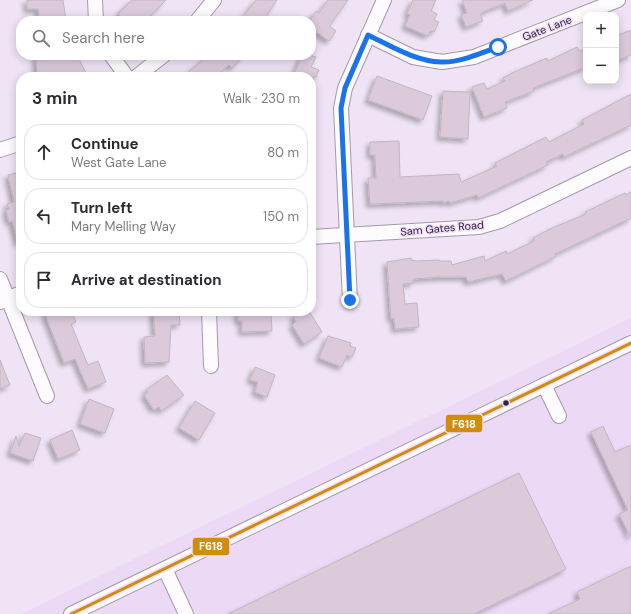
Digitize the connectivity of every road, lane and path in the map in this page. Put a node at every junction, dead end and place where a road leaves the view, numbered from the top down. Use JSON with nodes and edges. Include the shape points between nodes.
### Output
{"nodes":[{"id":1,"x":95,"y":0,"type":"edge"},
{"id":2,"x":214,"y":0,"type":"edge"},
{"id":3,"x":384,"y":0,"type":"edge"},
{"id":4,"x":617,"y":0,"type":"edge"},
{"id":5,"x":96,"y":16,"type":"edge"},
{"id":6,"x":201,"y":16,"type":"edge"},
{"id":7,"x":368,"y":35,"type":"junction"},
{"id":8,"x":115,"y":60,"type":"edge"},
{"id":9,"x":158,"y":60,"type":"edge"},
{"id":10,"x":123,"y":72,"type":"edge"},
{"id":11,"x":142,"y":72,"type":"edge"},
{"id":12,"x":16,"y":145,"type":"edge"},
{"id":13,"x":0,"y":150,"type":"edge"},
{"id":14,"x":631,"y":158,"type":"edge"},
{"id":15,"x":346,"y":235,"type":"junction"},
{"id":16,"x":316,"y":237,"type":"edge"},
{"id":17,"x":0,"y":279,"type":"edge"},
{"id":18,"x":16,"y":295,"type":"edge"},
{"id":19,"x":4,"y":300,"type":"edge"},
{"id":20,"x":350,"y":300,"type":"dead end"},
{"id":21,"x":209,"y":316,"type":"edge"},
{"id":22,"x":631,"y":343,"type":"edge"},
{"id":23,"x":211,"y":366,"type":"dead end"},
{"id":24,"x":544,"y":385,"type":"junction"},
{"id":25,"x":47,"y":396,"type":"dead end"},
{"id":26,"x":559,"y":416,"type":"dead end"},
{"id":27,"x":165,"y":569,"type":"junction"},
{"id":28,"x":72,"y":614,"type":"edge"},
{"id":29,"x":186,"y":614,"type":"edge"}],
"edges":[{"from":1,"to":5,"type":"street"},
{"from":2,"to":6,"type":"street"},
{"from":3,"to":7,"type":"street"},
{"from":4,"to":7,"type":"street","name":"Gate Lane","via":[[474,56],[442,62],[414,56]]},
{"from":7,"to":15,"type":"street","via":[[345,88],[341,108]]},
{"from":8,"to":10,"type":"street"},
{"from":9,"to":11,"type":"street"},
{"from":12,"to":13,"type":"street"},
{"from":14,"to":15,"type":"street","name":"Sam Gates Road","via":[[500,221],[479,227]]},
{"from":15,"to":16,"type":"street","name":"Sam Gates Road"},
{"from":15,"to":20,"type":"street"},
{"from":17,"to":19,"type":"street"},
{"from":18,"to":19,"type":"street"},
{"from":19,"to":25,"type":"street"},
{"from":21,"to":23,"type":"street"},
{"from":22,"to":24,"type":"street"},
{"from":24,"to":26,"type":"street"},
{"from":24,"to":27,"type":"street"},
{"from":27,"to":28,"type":"street"},
{"from":27,"to":29,"type":"street"}]}
